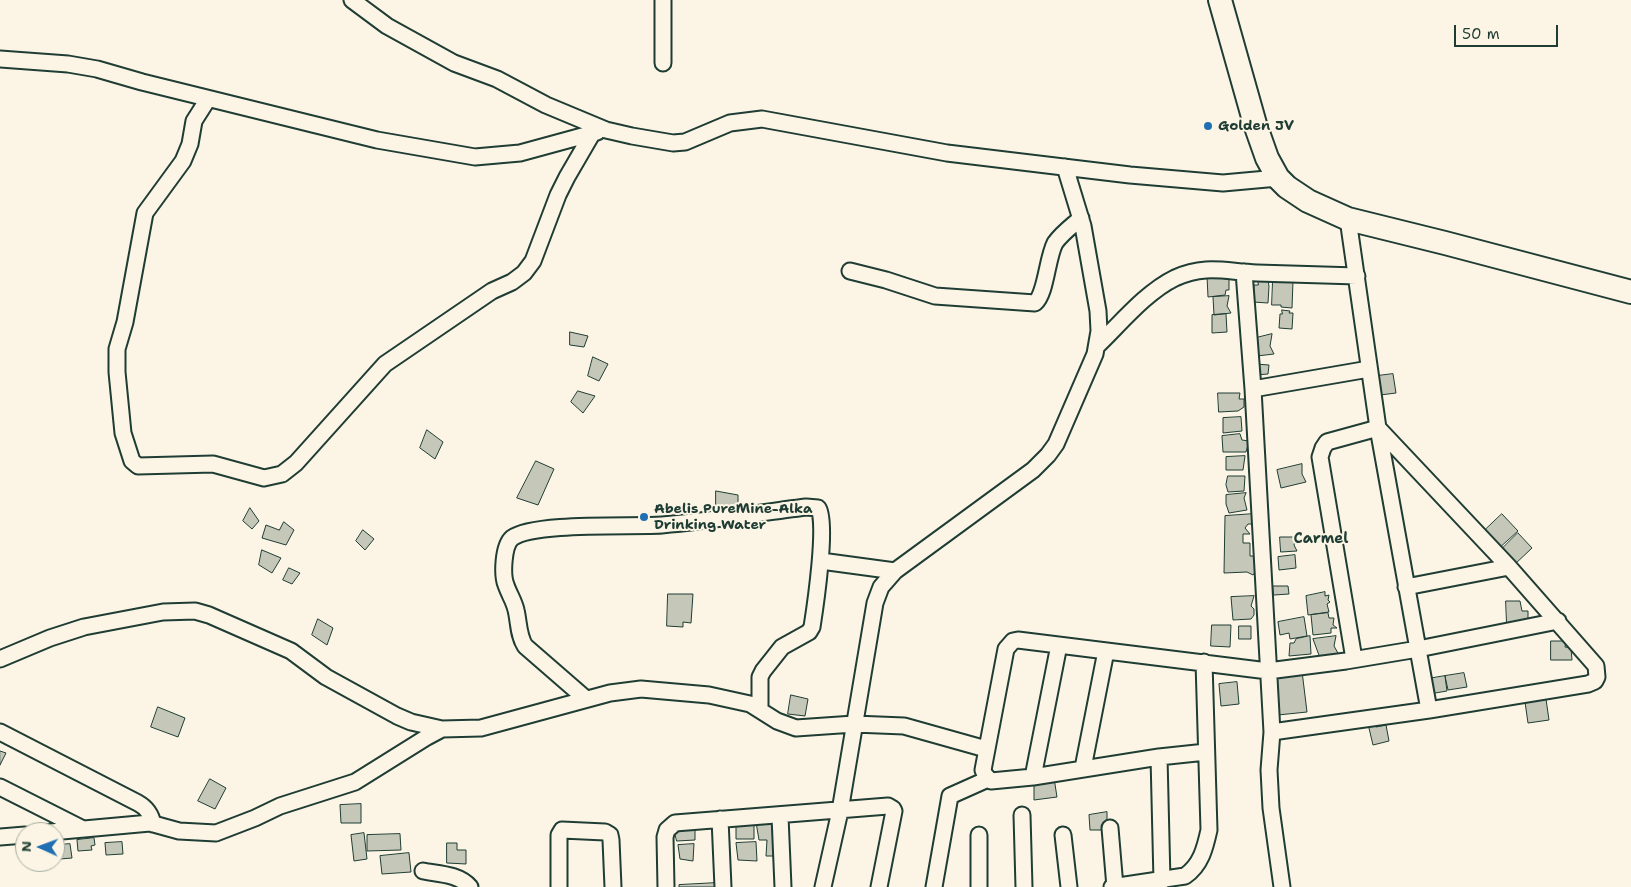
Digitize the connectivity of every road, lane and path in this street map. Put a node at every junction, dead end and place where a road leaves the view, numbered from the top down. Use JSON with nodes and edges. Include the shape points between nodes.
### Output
{"nodes":[{"id":1,"x":352,"y":0,"type":"edge"},
{"id":2,"x":663,"y":0,"type":"edge"},
{"id":3,"x":1220,"y":0,"type":"edge"},
{"id":4,"x":0,"y":59,"type":"edge"},
{"id":5,"x":663,"y":63,"type":"dead end"},
{"id":6,"x":208,"y":99,"type":"junction"},
{"id":7,"x":599,"y":132,"type":"junction"},
{"id":8,"x":1065,"y":167,"type":"junction"},
{"id":9,"x":1278,"y":178,"type":"junction"},
{"id":10,"x":1081,"y":218,"type":"junction"},
{"id":11,"x":1348,"y":219,"type":"junction"},
{"id":12,"x":850,"y":271,"type":"dead end"},
{"id":13,"x":1244,"y":272,"type":"junction"},
{"id":14,"x":1357,"y":276,"type":"junction"},
{"id":15,"x":1631,"y":292,"type":"edge"},
{"id":16,"x":1097,"y":346,"type":"junction"},
{"id":17,"x":1370,"y":369,"type":"junction"},
{"id":18,"x":1252,"y":389,"type":"junction"},
{"id":19,"x":1378,"y":428,"type":"junction"},
{"id":20,"x":821,"y":561,"type":"junction"},
{"id":21,"x":1509,"y":567,"type":"junction"},
{"id":22,"x":895,"y":571,"type":"junction"},
{"id":23,"x":1406,"y":587,"type":"junction"},
{"id":24,"x":1558,"y":621,"type":"junction"},
{"id":25,"x":1059,"y":646,"type":"junction"},
{"id":26,"x":1418,"y":649,"type":"junction"},
{"id":27,"x":1106,"y":651,"type":"junction"},
{"id":28,"x":0,"y":659,"type":"edge"},
{"id":29,"x":1354,"y":659,"type":"junction"},
{"id":30,"x":1204,"y":662,"type":"junction"},
{"id":31,"x":1268,"y":671,"type":"junction"},
{"id":32,"x":586,"y":699,"type":"junction"},
{"id":33,"x":760,"y":710,"type":"junction"},
{"id":34,"x":1429,"y":710,"type":"junction"},
{"id":35,"x":854,"y":724,"type":"junction"},
{"id":36,"x":442,"y":730,"type":"junction"},
{"id":37,"x":0,"y":732,"type":"edge"},
{"id":38,"x":1272,"y":732,"type":"junction"},
{"id":39,"x":986,"y":749,"type":"junction"},
{"id":40,"x":1206,"y":752,"type":"junction"},
{"id":41,"x":1159,"y":757,"type":"junction"},
{"id":42,"x":1083,"y":768,"type":"junction"},
{"id":43,"x":1033,"y":777,"type":"junction"},
{"id":44,"x":988,"y":779,"type":"junction"},
{"id":45,"x":0,"y":787,"type":"edge"},
{"id":46,"x":840,"y":810,"type":"junction"},
{"id":47,"x":1022,"y":815,"type":"dead end"},
{"id":48,"x":780,"y":816,"type":"junction"},
{"id":49,"x":720,"y":819,"type":"junction"},
{"id":50,"x":153,"y":824,"type":"junction"},
{"id":51,"x":1110,"y":828,"type":"dead end"},
{"id":52,"x":83,"y":829,"type":"junction"},
{"id":53,"x":65,"y":831,"type":"edge"},
{"id":54,"x":15,"y":835,"type":"edge"},
{"id":55,"x":979,"y":835,"type":"dead end"},
{"id":56,"x":1063,"y":835,"type":"dead end"},
{"id":57,"x":0,"y":837,"type":"edge"},
{"id":58,"x":423,"y":871,"type":"dead end"},
{"id":59,"x":1162,"y":880,"type":"junction"},
{"id":60,"x":1185,"y":882,"type":"edge"},
{"id":61,"x":470,"y":887,"type":"edge"},
{"id":62,"x":559,"y":887,"type":"edge"},
{"id":63,"x":613,"y":887,"type":"edge"},
{"id":64,"x":666,"y":887,"type":"edge"},
{"id":65,"x":723,"y":887,"type":"edge"},
{"id":66,"x":783,"y":887,"type":"edge"},
{"id":67,"x":823,"y":887,"type":"edge"},
{"id":68,"x":879,"y":887,"type":"edge"},
{"id":69,"x":934,"y":887,"type":"edge"},
{"id":70,"x":979,"y":887,"type":"edge"},
{"id":71,"x":1024,"y":887,"type":"edge"},
{"id":72,"x":1069,"y":887,"type":"edge"},
{"id":73,"x":1114,"y":887,"type":"edge"},
{"id":74,"x":1282,"y":887,"type":"edge"}],
"edges":[{"from":1,"to":7,"type":"street","via":[[387,26],[454,63],[497,79]]},
{"from":2,"to":5,"type":"street"},
{"from":3,"to":9,"type":"street","via":[[1254,124]]},
{"from":4,"to":6,"type":"street","via":[[97,69]]},
{"from":6,"to":7,"type":"street","via":[[377,140],[475,157],[520,153]]},
{"from":6,"to":7,"type":"street","via":[[194,121],[183,161],[145,213],[117,349],[123,433],[132,461],[138,466],[213,464],[264,478],[289,469],[385,364],[524,273],[533,261],[566,177]]},
{"from":7,"to":8,"type":"street","via":[[673,143],[685,142],[730,123],[762,119],[947,153]]},
{"from":8,"to":9,"type":"street","via":[[1223,183]]},
{"from":8,"to":10,"type":"street"},
{"from":9,"to":11,"type":"street","via":[[1308,201]]},
{"from":10,"to":12,"type":"street","via":[[1055,244],[1035,303],[935,296]]},
{"from":10,"to":16,"type":"street","via":[[1098,311]]},
{"from":11,"to":14,"type":"street"},
{"from":11,"to":15,"type":"street"},
{"from":13,"to":14,"type":"street"},
{"from":13,"to":16,"type":"street","via":[[1220,268],[1175,278],[1153,292]]},
{"from":13,"to":18,"type":"street"},
{"from":14,"to":17,"type":"street"},
{"from":16,"to":22,"type":"street","via":[[1048,455],[1033,470]]},
{"from":17,"to":18,"type":"street"},
{"from":17,"to":19,"type":"street"},
{"from":18,"to":31,"type":"street"},
{"from":19,"to":21,"type":"street"},
{"from":19,"to":23,"type":"street"},
{"from":19,"to":29,"type":"street","via":[[1327,442],[1320,457]]},
{"from":20,"to":22,"type":"street"},
{"from":20,"to":32,"type":"street","via":[[821,516],[818,508],[811,507],[663,524],[535,529],[511,539],[507,544],[504,576],[515,604],[522,641]]},
{"from":20,"to":33,"type":"street","via":[[812,627],[782,647],[762,671]]},
{"from":21,"to":23,"type":"street"},
{"from":21,"to":24,"type":"street"},
{"from":22,"to":35,"type":"street","via":[[881,587],[875,603]]},
{"from":23,"to":26,"type":"street"},
{"from":24,"to":26,"type":"street"},
{"from":24,"to":34,"type":"street","via":[[1596,666],[1595,681]]},
{"from":25,"to":27,"type":"street"},
{"from":25,"to":39,"type":"street","via":[[1018,640],[1006,649]]},
{"from":25,"to":43,"type":"street"},
{"from":26,"to":29,"type":"street"},
{"from":26,"to":34,"type":"street"},
{"from":27,"to":30,"type":"street"},
{"from":27,"to":42,"type":"street"},
{"from":28,"to":36,"type":"street","via":[[84,627],[163,612],[195,611],[291,651],[326,676],[397,716]]},
{"from":29,"to":31,"type":"street"},
{"from":30,"to":31,"type":"street"},
{"from":30,"to":40,"type":"street"},
{"from":31,"to":38,"type":"street"},
{"from":32,"to":33,"type":"street","via":[[641,689],[739,700]]},
{"from":32,"to":36,"type":"street","via":[[481,728]]},
{"from":33,"to":35,"type":"street","via":[[796,728]]},
{"from":34,"to":38,"type":"street"},
{"from":35,"to":39,"type":"street","via":[[904,726]]},
{"from":35,"to":46,"type":"street"},
{"from":36,"to":50,"type":"street","via":[[355,782],[280,806],[216,833],[179,831]]},
{"from":37,"to":50,"type":"street","via":[[142,805],[150,813]]},
{"from":38,"to":74,"type":"street","via":[[1271,808]]},
{"from":39,"to":44,"type":"street","via":[[984,770]]},
{"from":40,"to":41,"type":"street"},
{"from":40,"to":60,"type":"street","via":[[1209,830],[1203,854]]},
{"from":41,"to":42,"type":"street"},
{"from":41,"to":59,"type":"street"},
{"from":42,"to":43,"type":"street"},
{"from":43,"to":44,"type":"street"},
{"from":44,"to":69,"type":"street","via":[[950,796]]},
{"from":45,"to":52,"type":"street"},
{"from":46,"to":48,"type":"street"},
{"from":46,"to":67,"type":"street"},
{"from":46,"to":68,"type":"street","via":[[888,806],[893,809]]},
{"from":47,"to":71,"type":"street"},
{"from":48,"to":49,"type":"street"},
{"from":48,"to":66,"type":"street"},
{"from":49,"to":64,"type":"street","via":[[675,823],[669,827],[665,837]]},
{"from":49,"to":65,"type":"street"},
{"from":50,"to":52,"type":"street"},
{"from":51,"to":73,"type":"street"},
{"from":52,"to":53,"type":"street"},
{"from":54,"to":57,"type":"street"},
{"from":55,"to":70,"type":"street"},
{"from":56,"to":72,"type":"street"},
{"from":58,"to":61,"type":"street","via":[[458,878]]},
{"from":59,"to":60,"type":"street"},
{"from":59,"to":73,"type":"street"},
{"from":62,"to":63,"type":"street","via":[[559,835],[562,830],[610,834]]}]}
